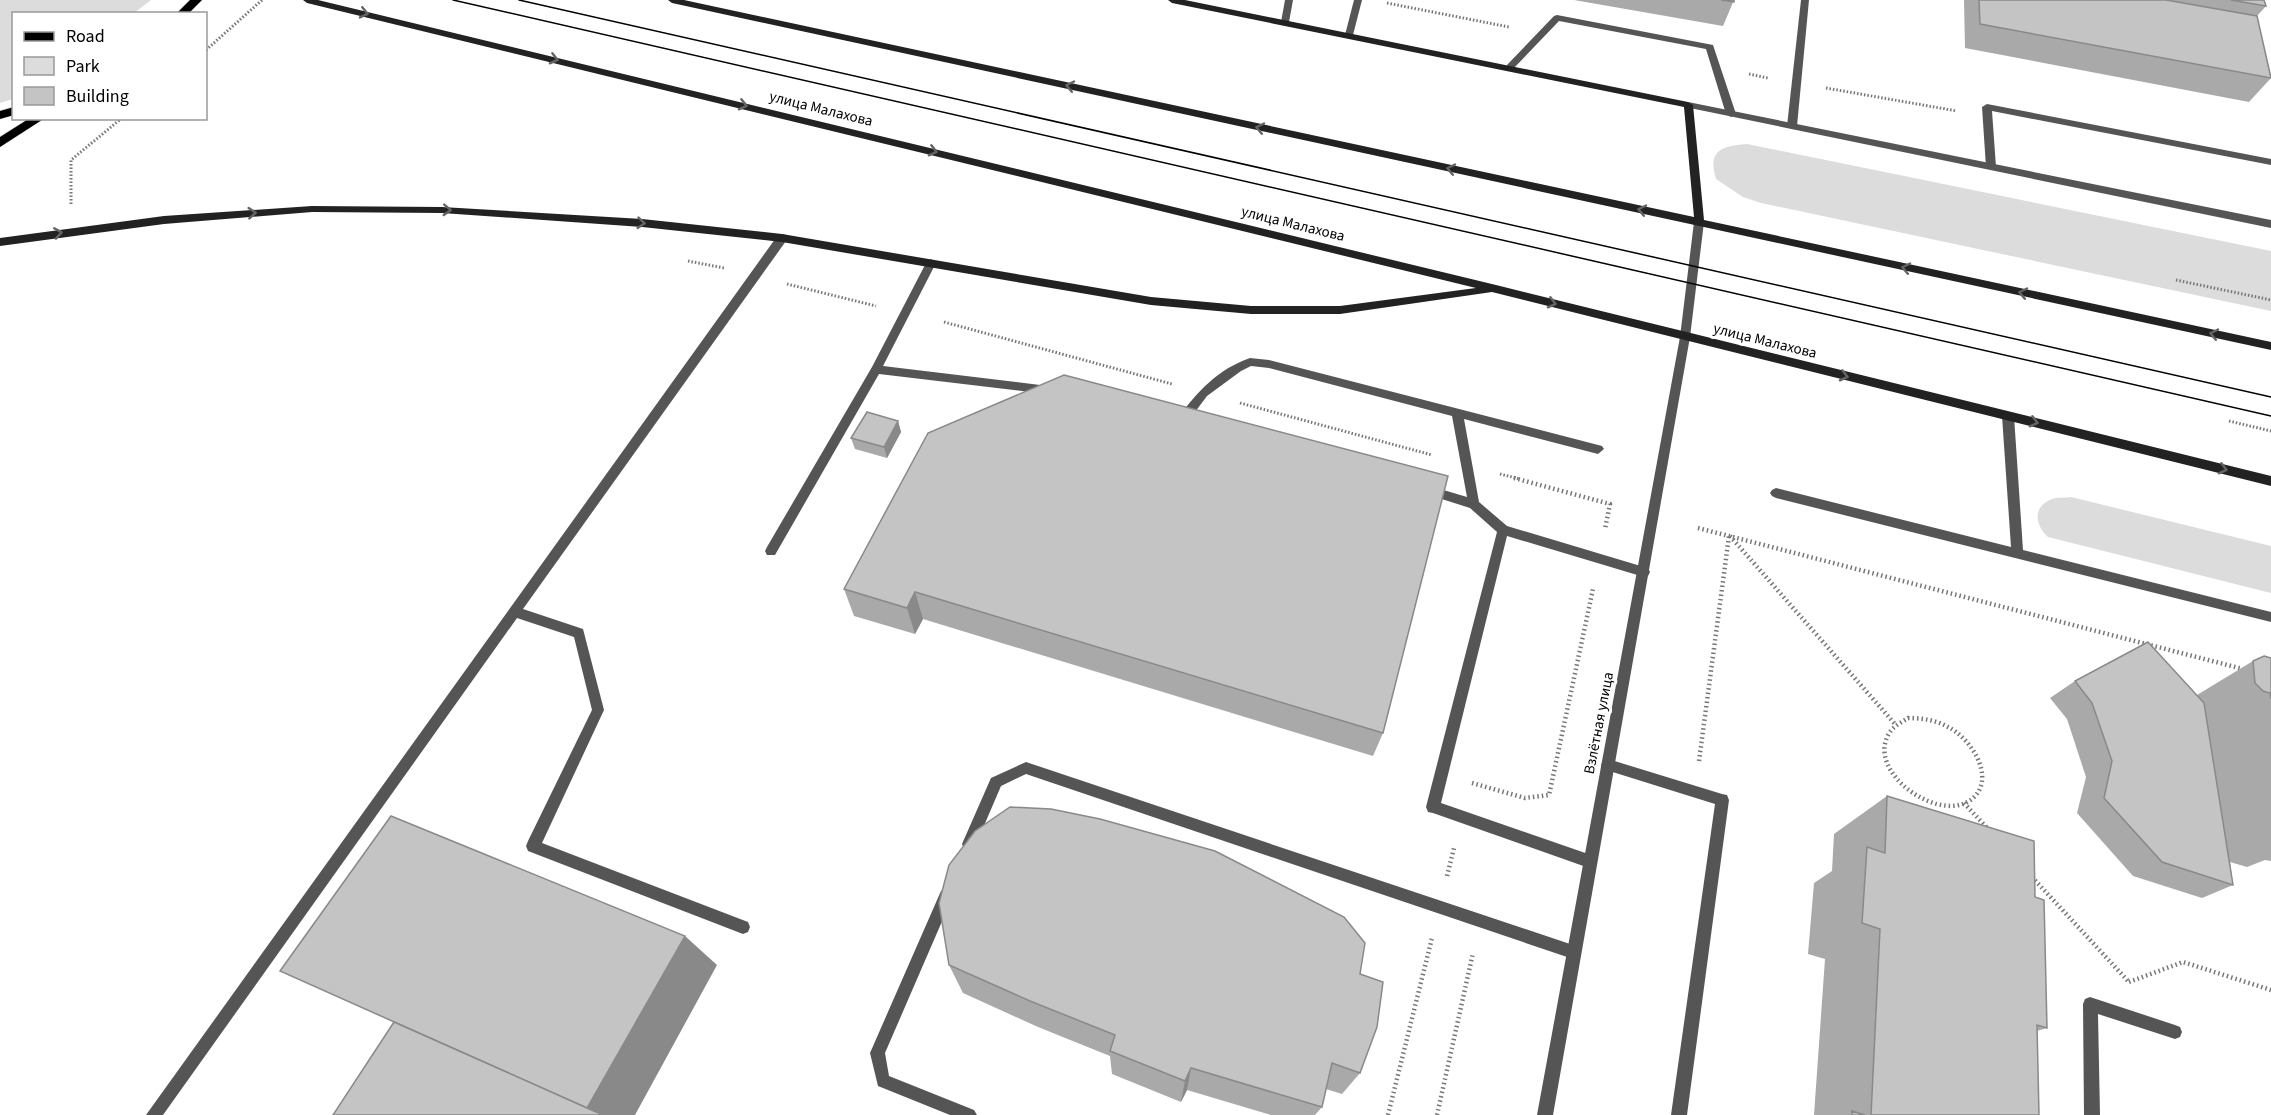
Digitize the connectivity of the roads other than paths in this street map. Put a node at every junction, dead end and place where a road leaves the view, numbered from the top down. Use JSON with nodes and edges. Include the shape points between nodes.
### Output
{"nodes":[{"id":1,"x":197,"y":0,"type":"edge"},
{"id":2,"x":307,"y":0,"type":"edge"},
{"id":3,"x":672,"y":0,"type":"edge"},
{"id":4,"x":1172,"y":0,"type":"edge"},
{"id":5,"x":1289,"y":0,"type":"edge"},
{"id":6,"x":1358,"y":0,"type":"edge"},
{"id":7,"x":1805,"y":0,"type":"edge"},
{"id":8,"x":184,"y":12,"type":"edge"},
{"id":9,"x":1285,"y":22,"type":"junction"},
{"id":10,"x":1349,"y":35,"type":"junction"},
{"id":11,"x":1510,"y":68,"type":"junction"},
{"id":12,"x":1688,"y":105,"type":"junction"},
{"id":13,"x":1731,"y":114,"type":"junction"},
{"id":14,"x":36,"y":120,"type":"edge"},
{"id":15,"x":1792,"y":126,"type":"junction"},
{"id":16,"x":0,"y":143,"type":"edge"},
{"id":17,"x":2271,"y":162,"type":"edge"},
{"id":18,"x":1990,"y":167,"type":"junction"},
{"id":19,"x":1699,"y":222,"type":"junction"},
{"id":20,"x":2271,"y":224,"type":"edge"},
{"id":21,"x":782,"y":238,"type":"junction"},
{"id":22,"x":0,"y":242,"type":"edge"},
{"id":23,"x":932,"y":262,"type":"junction"},
{"id":24,"x":1496,"y":289,"type":"junction"},
{"id":25,"x":1685,"y":337,"type":"junction"},
{"id":26,"x":2271,"y":346,"type":"edge"},
{"id":27,"x":876,"y":369,"type":"junction"},
{"id":28,"x":1062,"y":392,"type":"edge"},
{"id":29,"x":1457,"y":413,"type":"junction"},
{"id":30,"x":2008,"y":416,"type":"junction"},
{"id":31,"x":1181,"y":422,"type":"edge"},
{"id":32,"x":1598,"y":449,"type":"dead end"},
{"id":33,"x":2271,"y":481,"type":"edge"},
{"id":34,"x":1418,"y":488,"type":"edge"},
{"id":35,"x":1776,"y":493,"type":"dead end"},
{"id":36,"x":1474,"y":504,"type":"junction"},
{"id":37,"x":1503,"y":530,"type":"junction"},
{"id":38,"x":771,"y":551,"type":"dead end"},
{"id":39,"x":2017,"y":554,"type":"junction"},
{"id":40,"x":1644,"y":572,"type":"junction"},
{"id":41,"x":516,"y":612,"type":"junction"},
{"id":42,"x":2271,"y":617,"type":"edge"},
{"id":43,"x":1608,"y":765,"type":"junction"},
{"id":44,"x":963,"y":858,"type":"edge"},
{"id":45,"x":1589,"y":861,"type":"junction"},
{"id":46,"x":953,"y":879,"type":"edge"},
{"id":47,"x":743,"y":927,"type":"dead end"},
{"id":48,"x":1573,"y":952,"type":"junction"},
{"id":49,"x":2175,"y":1032,"type":"dead end"},
{"id":50,"x":154,"y":1115,"type":"edge"},
{"id":51,"x":969,"y":1115,"type":"edge"},
{"id":52,"x":1545,"y":1115,"type":"edge"},
{"id":53,"x":1679,"y":1115,"type":"edge"},
{"id":54,"x":2092,"y":1115,"type":"edge"}],
"edges":[{"from":1,"to":8,"type":"main road"},
{"from":2,"to":24,"type":"main road","name":"улица Малахова","one_way":true},
{"from":19,"to":3,"type":"main road","one_way":true},
{"from":4,"to":9,"type":"main road"},
{"from":5,"to":9,"type":"street"},
{"from":6,"to":10,"type":"street"},
{"from":7,"to":15,"type":"street"},
{"from":9,"to":10,"type":"main road"},
{"from":10,"to":11,"type":"main road"},
{"from":11,"to":12,"type":"main road"},
{"from":11,"to":13,"type":"street","via":[[1557,18],[1710,47]]},
{"from":12,"to":13,"type":"street"},
{"from":12,"to":19,"type":"main road"},
{"from":13,"to":15,"type":"street"},
{"from":14,"to":16,"type":"main road"},
{"from":15,"to":18,"type":"street"},
{"from":17,"to":18,"type":"street","via":[[1987,107]]},
{"from":18,"to":20,"type":"street"},
{"from":19,"to":25,"type":"street","name":"Взлётная улица"},
{"from":26,"to":19,"type":"main road","one_way":true},
{"from":22,"to":21,"type":"main road","one_way":true,"via":[[164,220],[312,209],[442,210],[642,223]]},
{"from":21,"to":23,"type":"main road"},
{"from":21,"to":41,"type":"street"},
{"from":23,"to":24,"type":"main road","via":[[1151,301],[1251,310],[1340,310]]},
{"from":23,"to":27,"type":"street"},
{"from":24,"to":25,"type":"main road","name":"улица Малахова","one_way":true},
{"from":25,"to":30,"type":"main road","name":"улица Малахова","one_way":true},
{"from":25,"to":40,"type":"street","name":"Взлётная улица"},
{"from":27,"to":28,"type":"street"},
{"from":27,"to":38,"type":"street"},
{"from":29,"to":31,"type":"street","via":[[1250,362],[1203,393]]},
{"from":29,"to":32,"type":"street"},
{"from":29,"to":36,"type":"street"},
{"from":30,"to":33,"type":"main road","name":"улица Малахова","one_way":true},
{"from":30,"to":39,"type":"street"},
{"from":34,"to":36,"type":"street"},
{"from":35,"to":39,"type":"street"},
{"from":36,"to":37,"type":"street"},
{"from":37,"to":40,"type":"street"},
{"from":37,"to":45,"type":"street","via":[[1433,807]]},
{"from":39,"to":42,"type":"street"},
{"from":40,"to":43,"type":"street","name":"Взлётная улица"},
{"from":41,"to":47,"type":"street","via":[[579,633],[598,710],[533,846]]},
{"from":41,"to":50,"type":"street"},
{"from":43,"to":45,"type":"street","name":"Взлётная улица"},
{"from":43,"to":53,"type":"street","via":[[1722,800]]},
{"from":44,"to":48,"type":"street","via":[[996,782],[1026,768]]},
{"from":45,"to":48,"type":"street","name":"Взлётная улица"},
{"from":46,"to":51,"type":"street","via":[[878,1053],[883,1081]]},
{"from":48,"to":52,"type":"street","name":"Взлётная улица"},
{"from":49,"to":54,"type":"street","via":[[2090,1004]]}]}
